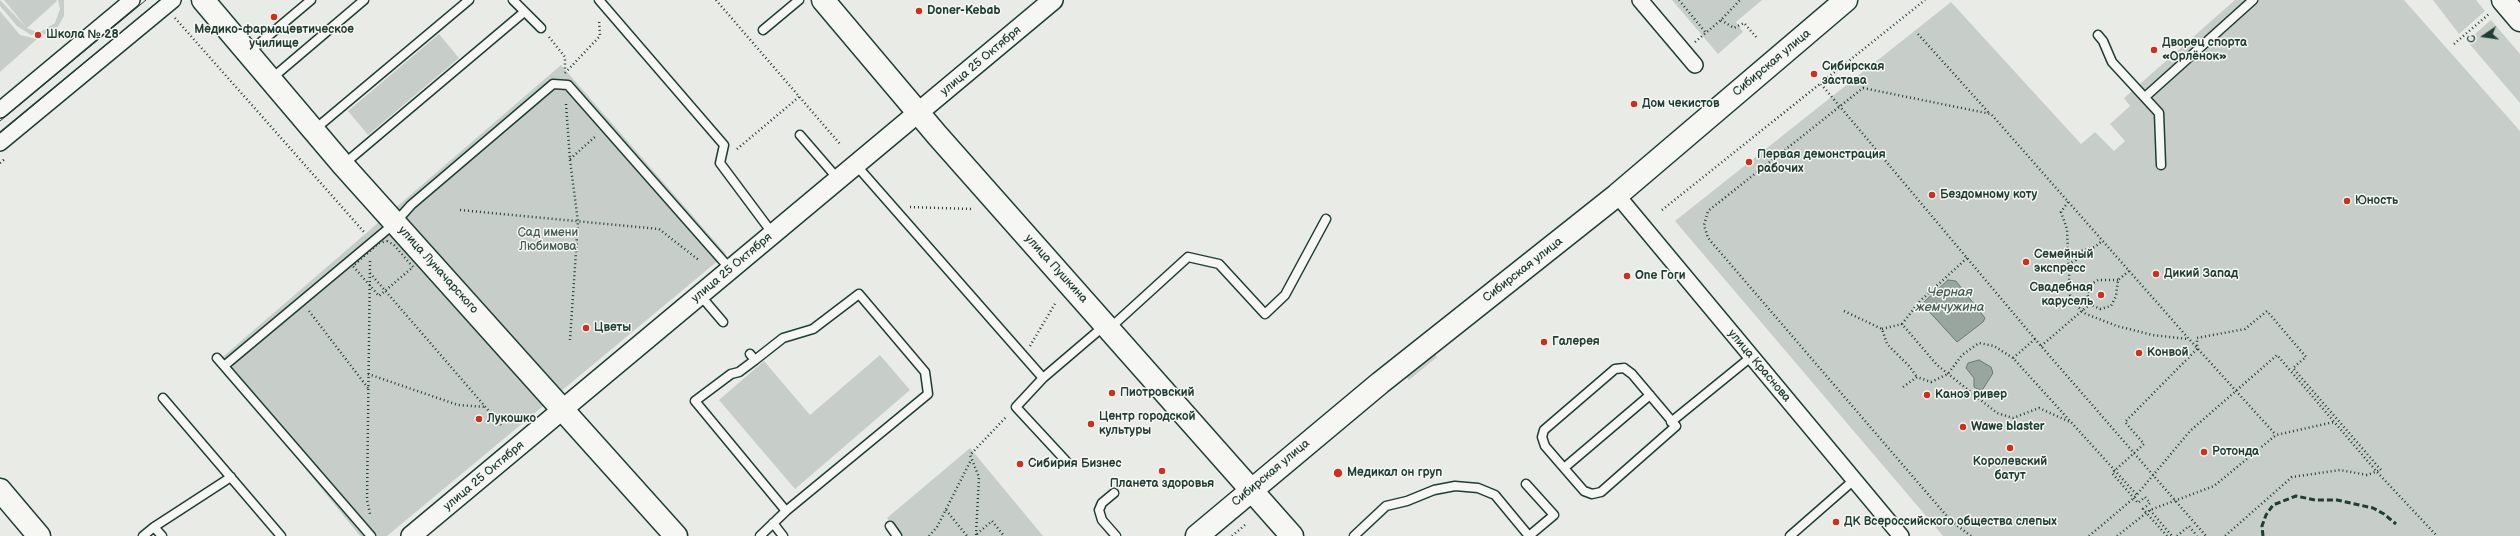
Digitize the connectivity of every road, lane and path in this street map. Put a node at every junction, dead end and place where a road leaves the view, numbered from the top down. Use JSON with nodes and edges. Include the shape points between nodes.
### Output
{"nodes":[{"id":1,"x":132,"y":0,"type":"edge"},
{"id":2,"x":172,"y":0,"type":"edge"},
{"id":3,"x":203,"y":0,"type":"edge"},
{"id":4,"x":311,"y":0,"type":"edge"},
{"id":5,"x":364,"y":0,"type":"edge"},
{"id":6,"x":469,"y":0,"type":"edge"},
{"id":7,"x":513,"y":0,"type":"edge"},
{"id":8,"x":599,"y":0,"type":"edge"},
{"id":9,"x":716,"y":0,"type":"edge"},
{"id":10,"x":799,"y":0,"type":"edge"},
{"id":11,"x":823,"y":0,"type":"edge"},
{"id":12,"x":1053,"y":0,"type":"edge"},
{"id":13,"x":1640,"y":0,"type":"edge"},
{"id":14,"x":1679,"y":0,"type":"edge"},
{"id":15,"x":1740,"y":0,"type":"edge"},
{"id":16,"x":1846,"y":0,"type":"edge"},
{"id":17,"x":1925,"y":0,"type":"edge"},
{"id":18,"x":2253,"y":0,"type":"edge"},
{"id":19,"x":2497,"y":6,"type":"edge"},
{"id":20,"x":523,"y":13,"type":"junction"},
{"id":21,"x":1721,"y":20,"type":"junction"},
{"id":22,"x":2520,"y":20,"type":"edge"},
{"id":23,"x":168,"y":22,"type":"dead end"},
{"id":24,"x":541,"y":28,"type":"joint"},
{"id":25,"x":763,"y":30,"type":"dead end"},
{"id":26,"x":1706,"y":33,"type":"junction"},
{"id":27,"x":1918,"y":34,"type":"dead end"},
{"id":28,"x":2098,"y":35,"type":"dead end"},
{"id":29,"x":1757,"y":38,"type":"dead end"},
{"id":30,"x":2454,"y":44,"type":"dead end"},
{"id":31,"x":1683,"y":51,"type":"junction"},
{"id":32,"x":248,"y":53,"type":"junction"},
{"id":33,"x":1695,"y":65,"type":"dead end"},
{"id":34,"x":565,"y":70,"type":"junction"},
{"id":35,"x":270,"y":79,"type":"junction"},
{"id":36,"x":565,"y":84,"type":"junction"},
{"id":37,"x":1821,"y":84,"type":"junction"},
{"id":38,"x":799,"y":97,"type":"junction"},
{"id":39,"x":2145,"y":97,"type":"junction"},
{"id":40,"x":1841,"y":108,"type":"junction"},
{"id":41,"x":0,"y":110,"type":"edge"},
{"id":42,"x":918,"y":113,"type":"junction"},
{"id":43,"x":1991,"y":114,"type":"junction"},
{"id":44,"x":606,"y":127,"type":"junction"},
{"id":45,"x":314,"y":130,"type":"junction"},
{"id":46,"x":800,"y":135,"type":"dead end"},
{"id":47,"x":0,"y":143,"type":"edge"},
{"id":48,"x":840,"y":144,"type":"dead end"},
{"id":49,"x":12,"y":153,"type":"dead end"},
{"id":50,"x":570,"y":160,"type":"junction"},
{"id":51,"x":720,"y":162,"type":"junction"},
{"id":52,"x":0,"y":163,"type":"edge"},
{"id":53,"x":855,"y":164,"type":"junction"},
{"id":54,"x":343,"y":165,"type":"junction"},
{"id":55,"x":2161,"y":165,"type":"dead end"},
{"id":56,"x":838,"y":179,"type":"junction"},
{"id":57,"x":1617,"y":195,"type":"junction"},
{"id":58,"x":2068,"y":202,"type":"junction"},
{"id":59,"x":893,"y":207,"type":"junction"},
{"id":60,"x":973,"y":209,"type":"dead end"},
{"id":61,"x":460,"y":210,"type":"dead end"},
{"id":62,"x":1662,"y":210,"type":"dead end"},
{"id":63,"x":1326,"y":219,"type":"dead end"},
{"id":64,"x":578,"y":222,"type":"junction"},
{"id":65,"x":395,"y":223,"type":"junction"},
{"id":66,"x":773,"y":234,"type":"junction"},
{"id":67,"x":2102,"y":241,"type":"junction"},
{"id":68,"x":370,"y":247,"type":"junction"},
{"id":69,"x":1967,"y":258,"type":"junction"},
{"id":70,"x":700,"y":261,"type":"dead end"},
{"id":71,"x":2068,"y":264,"type":"junction"},
{"id":72,"x":731,"y":270,"type":"junction"},
{"id":73,"x":2128,"y":271,"type":"junction"},
{"id":74,"x":370,"y":273,"type":"junction"},
{"id":75,"x":2118,"y":280,"type":"junction"},
{"id":76,"x":369,"y":284,"type":"junction"},
{"id":77,"x":385,"y":291,"type":"junction"},
{"id":78,"x":700,"y":296,"type":"junction"},
{"id":79,"x":301,"y":300,"type":"junction"},
{"id":80,"x":1056,"y":302,"type":"dead end"},
{"id":81,"x":2090,"y":304,"type":"junction"},
{"id":82,"x":2082,"y":310,"type":"junction"},
{"id":83,"x":1844,"y":311,"type":"dead end"},
{"id":84,"x":723,"y":322,"type":"dead end"},
{"id":85,"x":1902,"y":324,"type":"junction"},
{"id":86,"x":1108,"y":327,"type":"junction"},
{"id":87,"x":1882,"y":329,"type":"junction"},
{"id":88,"x":2035,"y":339,"type":"junction"},
{"id":89,"x":2189,"y":339,"type":"junction"},
{"id":90,"x":570,"y":340,"type":"dead end"},
{"id":91,"x":2041,"y":346,"type":"junction"},
{"id":92,"x":2197,"y":349,"type":"junction"},
{"id":93,"x":1024,"y":356,"type":"junction"},
{"id":94,"x":1751,"y":357,"type":"junction"},
{"id":95,"x":217,"y":358,"type":"dead end"},
{"id":96,"x":2013,"y":358,"type":"junction"},
{"id":97,"x":224,"y":366,"type":"junction"},
{"id":98,"x":368,"y":374,"type":"junction"},
{"id":99,"x":1948,"y":374,"type":"junction"},
{"id":100,"x":1917,"y":377,"type":"junction"},
{"id":101,"x":1043,"y":378,"type":"junction"},
{"id":102,"x":1903,"y":387,"type":"dead end"},
{"id":103,"x":368,"y":388,"type":"junction"},
{"id":104,"x":2237,"y":392,"type":"junction"},
{"id":105,"x":1650,"y":395,"type":"junction"},
{"id":106,"x":163,"y":398,"type":"dead end"},
{"id":107,"x":486,"y":407,"type":"junction"},
{"id":108,"x":1016,"y":407,"type":"junction"},
{"id":109,"x":565,"y":410,"type":"junction"},
{"id":110,"x":1671,"y":422,"type":"junction"},
{"id":111,"x":2070,"y":422,"type":"junction"},
{"id":112,"x":2334,"y":422,"type":"junction"},
{"id":113,"x":501,"y":425,"type":"dead end"},
{"id":114,"x":2276,"y":434,"type":"junction"},
{"id":115,"x":2135,"y":452,"type":"junction"},
{"id":116,"x":971,"y":459,"type":"junction"},
{"id":117,"x":1066,"y":461,"type":"dead end"},
{"id":118,"x":1564,"y":468,"type":"junction"},
{"id":119,"x":2115,"y":471,"type":"junction"},
{"id":120,"x":2377,"y":472,"type":"junction"},
{"id":121,"x":2154,"y":475,"type":"junction"},
{"id":122,"x":231,"y":477,"type":"junction"},
{"id":123,"x":1854,"y":480,"type":"junction"},
{"id":124,"x":1526,"y":484,"type":"dead end"},
{"id":125,"x":0,"y":490,"type":"edge"},
{"id":126,"x":1252,"y":490,"type":"junction"},
{"id":127,"x":1114,"y":493,"type":"dead end"},
{"id":128,"x":2137,"y":495,"type":"junction"},
{"id":129,"x":2134,"y":498,"type":"junction"},
{"id":130,"x":2175,"y":500,"type":"junction"},
{"id":131,"x":946,"y":510,"type":"junction"},
{"id":132,"x":2150,"y":510,"type":"junction"},
{"id":133,"x":786,"y":511,"type":"junction"},
{"id":134,"x":2146,"y":512,"type":"junction"},
{"id":135,"x":371,"y":521,"type":"dead end"},
{"id":136,"x":773,"y":523,"type":"junction"},
{"id":137,"x":1245,"y":525,"type":"dead end"},
{"id":138,"x":890,"y":526,"type":"dead end"},
{"id":139,"x":154,"y":527,"type":"junction"},
{"id":140,"x":39,"y":536,"type":"edge"},
{"id":141,"x":143,"y":536,"type":"edge"},
{"id":142,"x":162,"y":536,"type":"edge"},
{"id":143,"x":281,"y":536,"type":"edge"},
{"id":144,"x":372,"y":536,"type":"edge"},
{"id":145,"x":412,"y":536,"type":"edge"},
{"id":146,"x":676,"y":536,"type":"edge"},
{"id":147,"x":760,"y":536,"type":"edge"},
{"id":148,"x":783,"y":536,"type":"edge"},
{"id":149,"x":897,"y":536,"type":"edge"},
{"id":150,"x":929,"y":536,"type":"edge"},
{"id":151,"x":967,"y":536,"type":"edge"},
{"id":152,"x":976,"y":536,"type":"edge"},
{"id":153,"x":1004,"y":536,"type":"edge"},
{"id":154,"x":1116,"y":536,"type":"edge"},
{"id":155,"x":1197,"y":536,"type":"edge"},
{"id":156,"x":1232,"y":536,"type":"edge"},
{"id":157,"x":1292,"y":536,"type":"edge"},
{"id":158,"x":1354,"y":536,"type":"edge"},
{"id":159,"x":1529,"y":536,"type":"edge"},
{"id":160,"x":1790,"y":536,"type":"edge"},
{"id":161,"x":1901,"y":536,"type":"edge"},
{"id":162,"x":1971,"y":536,"type":"edge"},
{"id":163,"x":2089,"y":536,"type":"edge"},
{"id":164,"x":2117,"y":536,"type":"edge"},
{"id":165,"x":2167,"y":536,"type":"edge"},
{"id":166,"x":2172,"y":536,"type":"edge"},
{"id":167,"x":2176,"y":536,"type":"edge"},
{"id":168,"x":2197,"y":536,"type":"edge"},
{"id":169,"x":2206,"y":536,"type":"edge"},
{"id":170,"x":2225,"y":536,"type":"edge"},
{"id":171,"x":2437,"y":536,"type":"edge"}],
"edges":[{"from":1,"to":41,"type":"street"},
{"from":2,"to":47,"type":"street"},
{"from":3,"to":32,"type":"main road","name":"улица Луначарского"},
{"from":4,"to":32,"type":"lane"},
{"from":5,"to":35,"type":"lane"},
{"from":6,"to":45,"type":"lane"},
{"from":7,"to":20,"type":"lane"},
{"from":8,"to":34,"type":"path","via":[[600,36]]},
{"from":8,"to":51,"type":"lane","via":[[724,145]]},
{"from":9,"to":38,"type":"path"},
{"from":10,"to":25,"type":"lane"},
{"from":11,"to":42,"type":"main road","name":"улица Пушкина"},
{"from":12,"to":42,"type":"street","name":"улица 25 Октября"},
{"from":13,"to":31,"type":"street"},
{"from":14,"to":26,"type":"path"},
{"from":15,"to":21,"type":"path"},
{"from":16,"to":57,"type":"main road","name":"Сибирская улица"},
{"from":17,"to":37,"type":"path"},
{"from":18,"to":39,"type":"lane"},
{"from":19,"to":22,"type":"main road"},
{"from":19,"to":30,"type":"path"},
{"from":20,"to":24,"type":"lane"},
{"from":20,"to":54,"type":"lane"},
{"from":21,"to":26,"type":"path"},
{"from":21,"to":29,"type":"path","via":[[1734,28],[1744,23]]},
{"from":23,"to":68,"type":"path","via":[[174,17],[366,233]]},
{"from":24,"to":34,"type":"path","via":[[565,57]]},
{"from":26,"to":31,"type":"path"},
{"from":27,"to":43,"type":"path"},
{"from":28,"to":39,"type":"lane","via":[[2112,62]]},
{"from":31,"to":33,"type":"street"},
{"from":32,"to":35,"type":"main road","name":"улица Луначарского"},
{"from":34,"to":36,"type":"path"},
{"from":35,"to":45,"type":"main road","name":"улица Луначарского"},
{"from":36,"to":44,"type":"lane","via":[[568,84]]},
{"from":36,"to":50,"type":"path"},
{"from":36,"to":65,"type":"lane","via":[[554,84],[411,205]]},
{"from":37,"to":40,"type":"path"},
{"from":37,"to":62,"type":"path"},
{"from":38,"to":48,"type":"path"},
{"from":38,"to":51,"type":"path"},
{"from":39,"to":55,"type":"lane","via":[[2159,113]]},
{"from":40,"to":43,"type":"path","via":[[1863,88]]},
{"from":40,"to":69,"type":"path"},
{"from":40,"to":162,"type":"path","via":[[1708,211],[1704,225],[1708,238],[1951,521]]},
{"from":42,"to":53,"type":"street","name":"улица 25 Октября"},
{"from":42,"to":86,"type":"main road","name":"улица Пушкина"},
{"from":43,"to":58,"type":"path"},
{"from":44,"to":50,"type":"path"},
{"from":44,"to":72,"type":"lane"},
{"from":45,"to":54,"type":"main road","name":"улица Луначарского"},
{"from":46,"to":56,"type":"lane"},
{"from":49,"to":52,"type":"path"},
{"from":50,"to":64,"type":"path"},
{"from":51,"to":66,"type":"lane"},
{"from":53,"to":56,"type":"street","name":"улица 25 Октября"},
{"from":53,"to":59,"type":"lane"},
{"from":54,"to":65,"type":"main road","name":"улица Луначарского"},
{"from":56,"to":66,"type":"street","name":"улица 25 Октября"},
{"from":57,"to":94,"type":"street","name":"улица Краснова"},
{"from":57,"to":126,"type":"main road","name":"Сибирская улица","via":[[1380,383]]},
{"from":58,"to":67,"type":"path"},
{"from":58,"to":71,"type":"path","via":[[2061,212],[2067,229]]},
{"from":59,"to":60,"type":"path"},
{"from":59,"to":93,"type":"lane"},
{"from":61,"to":64,"type":"path"},
{"from":63,"to":86,"type":"lane","via":[[1285,295],[1265,314],[1219,264],[1188,257]]},
{"from":64,"to":70,"type":"path","via":[[660,229]]},
{"from":64,"to":90,"type":"path"},
{"from":65,"to":68,"type":"lane"},
{"from":65,"to":109,"type":"main road","name":"улица Луначарского"},
{"from":66,"to":72,"type":"street","name":"улица 25 Октября"},
{"from":67,"to":71,"type":"path","via":[[2095,247],[2081,251],[2076,260]]},
{"from":67,"to":73,"type":"path"},
{"from":68,"to":74,"type":"path"},
{"from":68,"to":76,"type":"path","via":[[353,266]]},
{"from":68,"to":77,"type":"path","via":[[387,241],[394,245],[413,267]]},
{"from":68,"to":79,"type":"lane"},
{"from":69,"to":85,"type":"path","via":[[1920,300]]},
{"from":69,"to":88,"type":"path"},
{"from":71,"to":82,"type":"path","via":[[2070,295]]},
{"from":72,"to":78,"type":"street","name":"улица 25 Октября"},
{"from":73,"to":75,"type":"path"},
{"from":73,"to":89,"type":"path"},
{"from":74,"to":76,"type":"path"},
{"from":74,"to":77,"type":"path"},
{"from":75,"to":81,"type":"path","via":[[2098,280],[2093,283],[2087,293]]},
{"from":75,"to":81,"type":"path","via":[[2116,296],[2111,306],[2100,309]]},
{"from":76,"to":77,"type":"path","via":[[379,296]]},
{"from":76,"to":98,"type":"path"},
{"from":77,"to":107,"type":"path"},
{"from":78,"to":84,"type":"lane"},
{"from":78,"to":109,"type":"street","name":"улица 25 Октября"},
{"from":79,"to":97,"type":"lane"},
{"from":79,"to":103,"type":"path"},
{"from":80,"to":93,"type":"path"},
{"from":81,"to":82,"type":"path"},
{"from":82,"to":89,"type":"path","via":[[2117,326],[2152,335]]},
{"from":82,"to":91,"type":"path"},
{"from":83,"to":87,"type":"path"},
{"from":85,"to":87,"type":"path"},
{"from":85,"to":99,"type":"path"},
{"from":86,"to":101,"type":"lane"},
{"from":86,"to":126,"type":"main road","name":"улица Пушкина"},
{"from":87,"to":100,"type":"path","via":[[1887,344]]},
{"from":88,"to":91,"type":"path"},
{"from":88,"to":96,"type":"path"},
{"from":89,"to":92,"type":"path"},
{"from":91,"to":115,"type":"path"},
{"from":92,"to":104,"type":"path"},
{"from":92,"to":115,"type":"path","via":[[2125,422],[2144,444]]},
{"from":92,"to":120,"type":"path","via":[[2197,338],[2245,329],[2267,311],[2306,357],[2293,368],[2381,470]]},
{"from":93,"to":101,"type":"lane"},
{"from":94,"to":110,"type":"lane"},
{"from":94,"to":123,"type":"street","name":"улица Краснова"},
{"from":95,"to":97,"type":"lane"},
{"from":96,"to":99,"type":"path","via":[[1994,346],[1979,343],[1962,355]]},
{"from":96,"to":111,"type":"path"},
{"from":97,"to":144,"type":"lane"},
{"from":98,"to":103,"type":"path"},
{"from":98,"to":107,"type":"path","via":[[458,405]]},
{"from":99,"to":100,"type":"path","via":[[1931,382]]},
{"from":99,"to":111,"type":"path","via":[[1997,413],[2013,418],[2039,408]]},
{"from":100,"to":102,"type":"path"},
{"from":101,"to":108,"type":"lane"},
{"from":103,"to":135,"type":"path","via":[[368,500]]},
{"from":104,"to":112,"type":"path","via":[[2277,355]]},
{"from":104,"to":114,"type":"path"},
{"from":104,"to":121,"type":"path","via":[[2190,431]]},
{"from":105,"to":110,"type":"lane"},
{"from":105,"to":118,"type":"lane"},
{"from":105,"to":118,"type":"lane","via":[[1632,374],[1624,368],[1615,368],[1544,430],[1542,437],[1545,446]]},
{"from":106,"to":122,"type":"lane"},
{"from":107,"to":113,"type":"path"},
{"from":108,"to":116,"type":"path","via":[[970,455]]},
{"from":108,"to":117,"type":"lane"},
{"from":109,"to":145,"type":"street","name":"улица 25 Октября"},
{"from":109,"to":146,"type":"main road","name":"улица Луначарского"},
{"from":110,"to":118,"type":"lane","via":[[1676,426],[1600,492],[1592,494],[1584,491]]},
{"from":111,"to":119,"type":"path"},
{"from":112,"to":114,"type":"path"},
{"from":112,"to":120,"type":"path"},
{"from":114,"to":130,"type":"path","via":[[2214,486]]},
{"from":115,"to":119,"type":"path"},
{"from":115,"to":121,"type":"path"},
{"from":116,"to":131,"type":"path"},
{"from":116,"to":152,"type":"path","via":[[979,478]]},
{"from":119,"to":128,"type":"path"},
{"from":119,"to":129,"type":"path","via":[[2112,473]]},
{"from":120,"to":170,"type":"path","via":[[2367,475],[2340,470],[2292,477]]},
{"from":120,"to":171,"type":"path"},
{"from":121,"to":128,"type":"path"},
{"from":121,"to":130,"type":"path"},
{"from":122,"to":139,"type":"lane"},
{"from":122,"to":143,"type":"lane"},
{"from":123,"to":160,"type":"lane"},
{"from":123,"to":161,"type":"street","name":"улица Краснова"},
{"from":124,"to":159,"type":"lane","via":[[1554,515]]},
{"from":125,"to":140,"type":"main road"},
{"from":126,"to":155,"type":"main road","name":"Сибирская улица"},
{"from":126,"to":157,"type":"main road","name":"улица Пушкина"},
{"from":127,"to":154,"type":"lane","via":[[1102,503],[1099,510],[1102,520]]},
{"from":128,"to":129,"type":"path"},
{"from":129,"to":134,"type":"path","via":[[2138,503],[2145,497],[2150,503],[2143,509]]},
{"from":129,"to":163,"type":"path"},
{"from":130,"to":132,"type":"path"},
{"from":130,"to":169,"type":"path"},
{"from":131,"to":150,"type":"path"},
{"from":131,"to":151,"type":"path"},
{"from":132,"to":134,"type":"path"},
{"from":132,"to":166,"type":"path"},
{"from":133,"to":133,"type":"lane","via":[[695,401],[731,374],[739,372],[752,357],[783,338],[813,329],[859,294],[925,372],[928,394]]},
{"from":133,"to":136,"type":"lane"},
{"from":134,"to":164,"type":"path"},
{"from":134,"to":165,"type":"path"},
{"from":136,"to":147,"type":"lane"},
{"from":136,"to":148,"type":"lane"},
{"from":137,"to":156,"type":"path"},
{"from":138,"to":149,"type":"lane"},
{"from":139,"to":141,"type":"lane"},
{"from":139,"to":142,"type":"lane"},
{"from":152,"to":153,"type":"path","via":[[992,521]]},
{"from":158,"to":159,"type":"lane","via":[[1386,506],[1434,490],[1455,486],[1478,488],[1495,495]]},
{"from":167,"to":168,"type":"path","via":[[2189,526]]}]}
